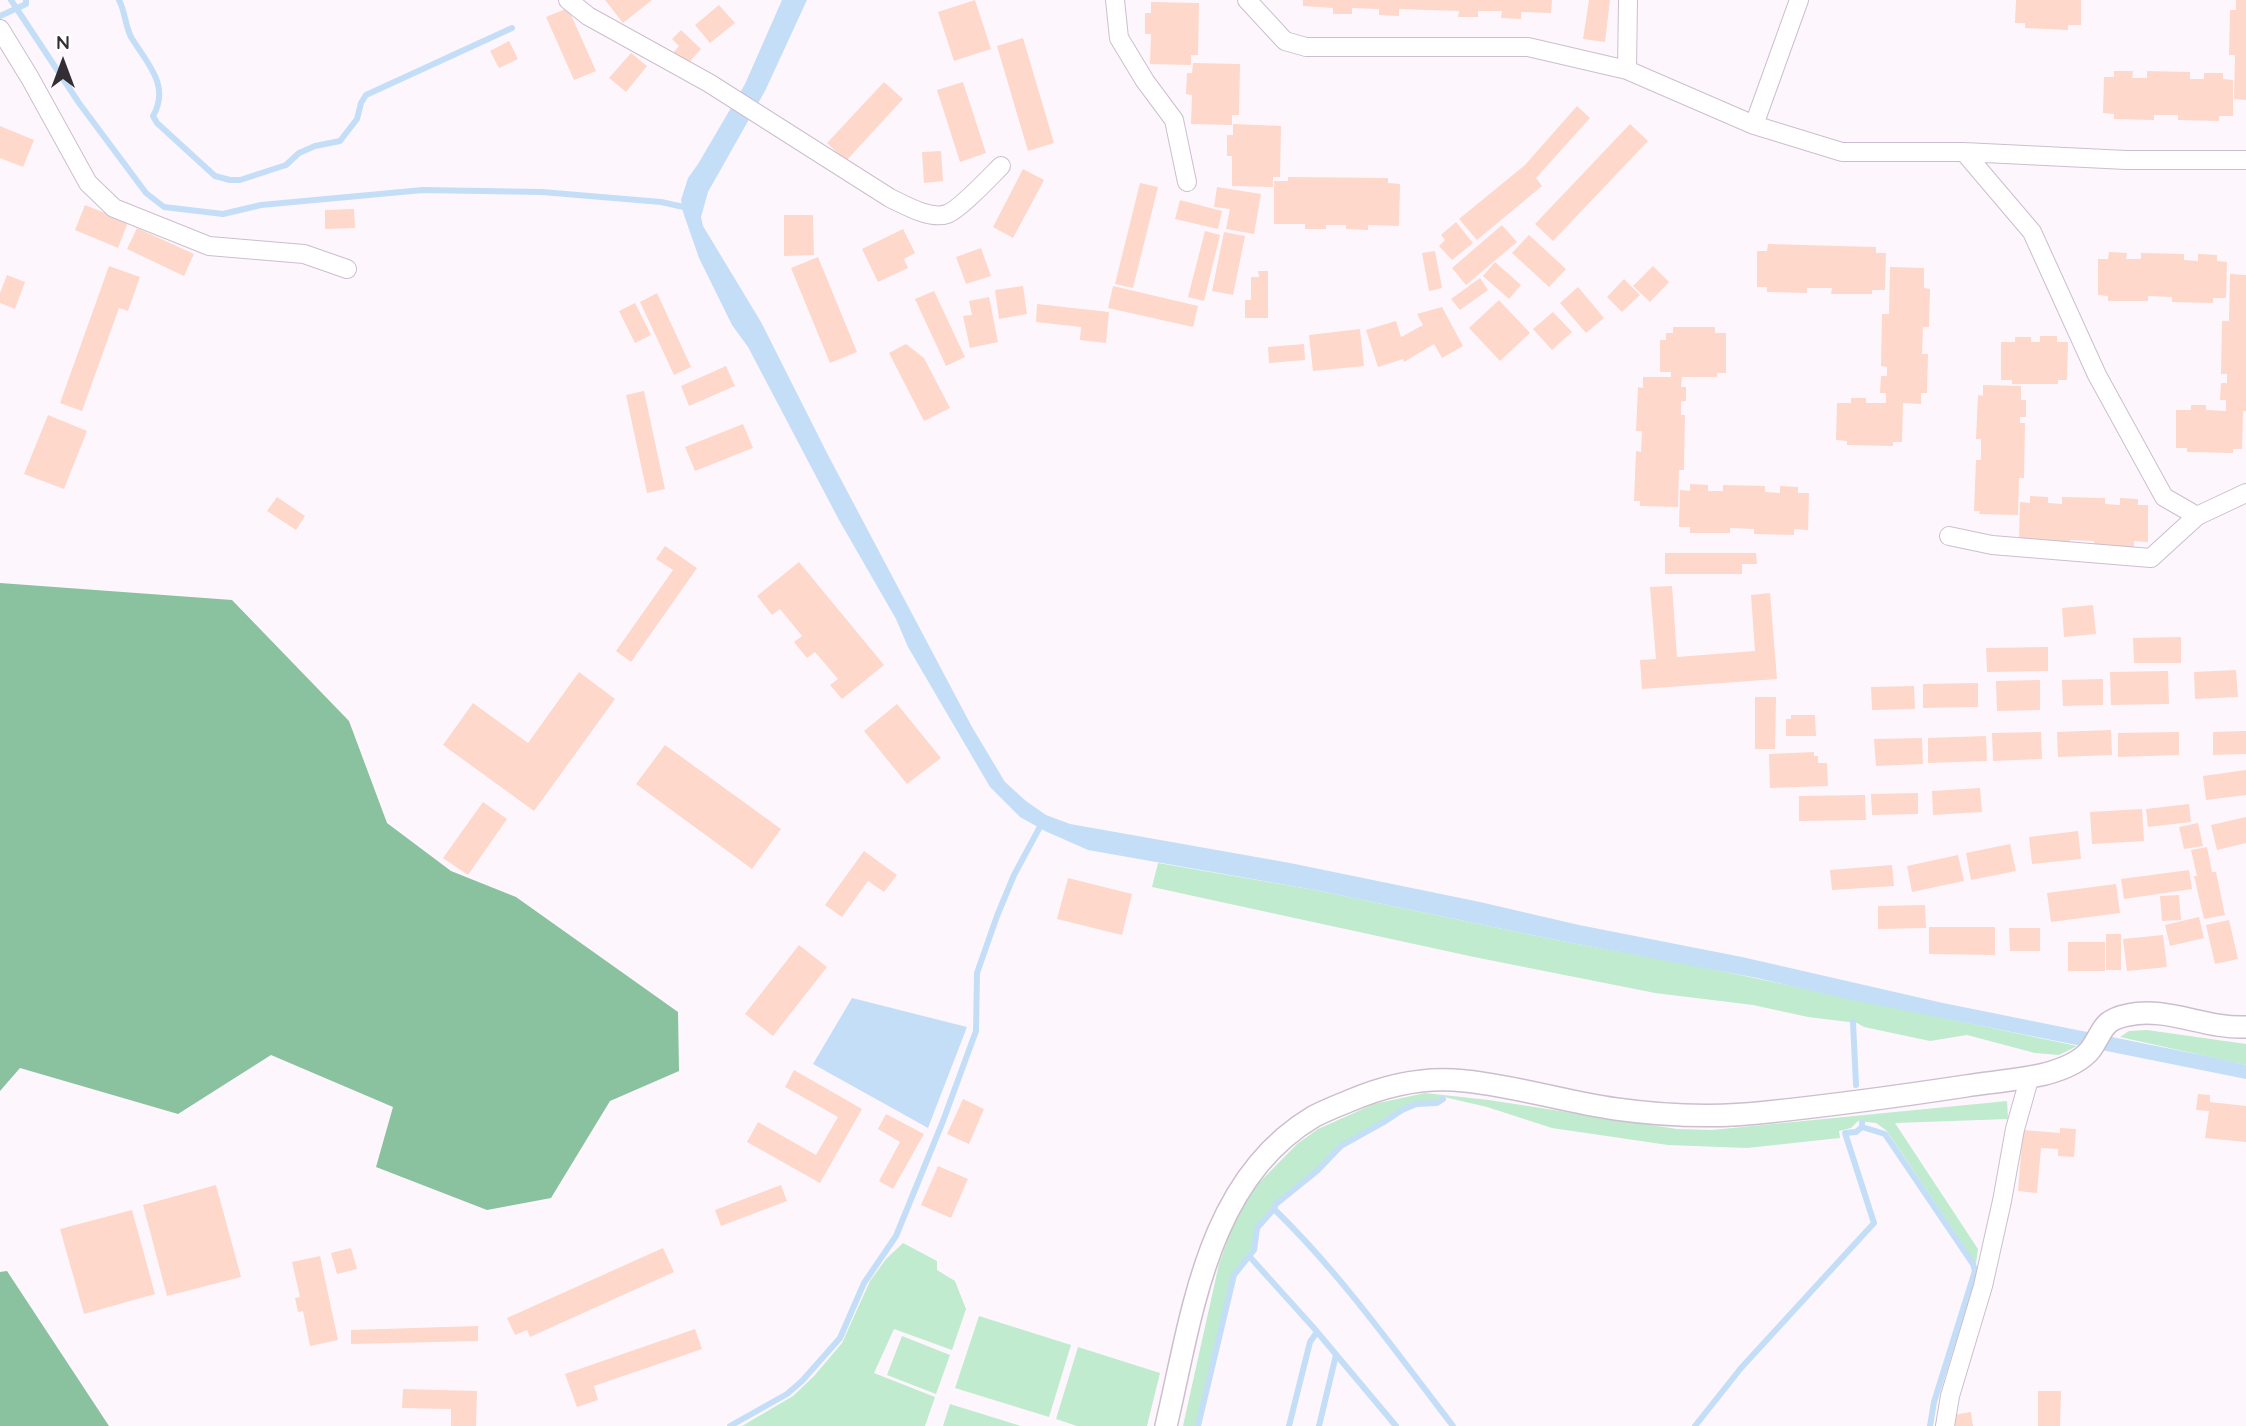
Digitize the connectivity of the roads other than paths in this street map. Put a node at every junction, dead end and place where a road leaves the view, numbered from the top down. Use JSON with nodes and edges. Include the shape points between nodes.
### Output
{"nodes":[{"id":1,"x":568,"y":0,"type":"edge"},
{"id":2,"x":1115,"y":0,"type":"edge"},
{"id":3,"x":1247,"y":0,"type":"edge"},
{"id":4,"x":1628,"y":0,"type":"edge"},
{"id":5,"x":1799,"y":0,"type":"edge"},
{"id":6,"x":0,"y":29,"type":"edge"},
{"id":7,"x":1627,"y":70,"type":"junction"},
{"id":8,"x":1754,"y":125,"type":"junction"},
{"id":9,"x":1964,"y":152,"type":"junction"},
{"id":10,"x":2246,"y":160,"type":"edge"},
{"id":11,"x":1001,"y":166,"type":"dead end"},
{"id":12,"x":1186,"y":182,"type":"dead end"},
{"id":13,"x":347,"y":269,"type":"dead end"},
{"id":14,"x":2246,"y":493,"type":"edge"},
{"id":15,"x":2197,"y":516,"type":"junction"},
{"id":16,"x":1949,"y":536,"type":"dead end"},
{"id":17,"x":2246,"y":1027,"type":"edge"},
{"id":18,"x":2030,"y":1076,"type":"junction"},
{"id":19,"x":1166,"y":1426,"type":"edge"},
{"id":20,"x":1945,"y":1426,"type":"edge"}],
"edges":[{"from":1,"to":11,"type":"street","via":[[921,213],[947,214]]},
{"from":2,"to":12,"type":"street","via":[[1119,38],[1174,120]]},
{"from":3,"to":7,"type":"street","via":[[1285,41],[1306,47],[1528,47]]},
{"from":4,"to":7,"type":"street"},
{"from":5,"to":8,"type":"street"},
{"from":6,"to":13,"type":"street","via":[[88,183],[114,208],[209,246],[304,254]]},
{"from":7,"to":8,"type":"street"},
{"from":8,"to":9,"type":"street","via":[[1842,152]]},
{"from":9,"to":10,"type":"street"},
{"from":9,"to":15,"type":"street","via":[[2032,232],[2097,374],[2164,497]]},
{"from":14,"to":15,"type":"street"},
{"from":15,"to":16,"type":"street","via":[[2151,558],[1992,545]]},
{"from":17,"to":18,"type":"street","via":[[2207,1025],[2153,1013],[2130,1014],[2113,1019],[2089,1051],[2072,1064]]},
{"from":18,"to":19,"type":"street","via":[[1721,1116],[1614,1109],[1437,1079],[1410,1082],[1348,1101],[1313,1117],[1282,1141],[1236,1195],[1200,1280]]},
{"from":18,"to":20,"type":"street","via":[[1983,1286]]}]}
